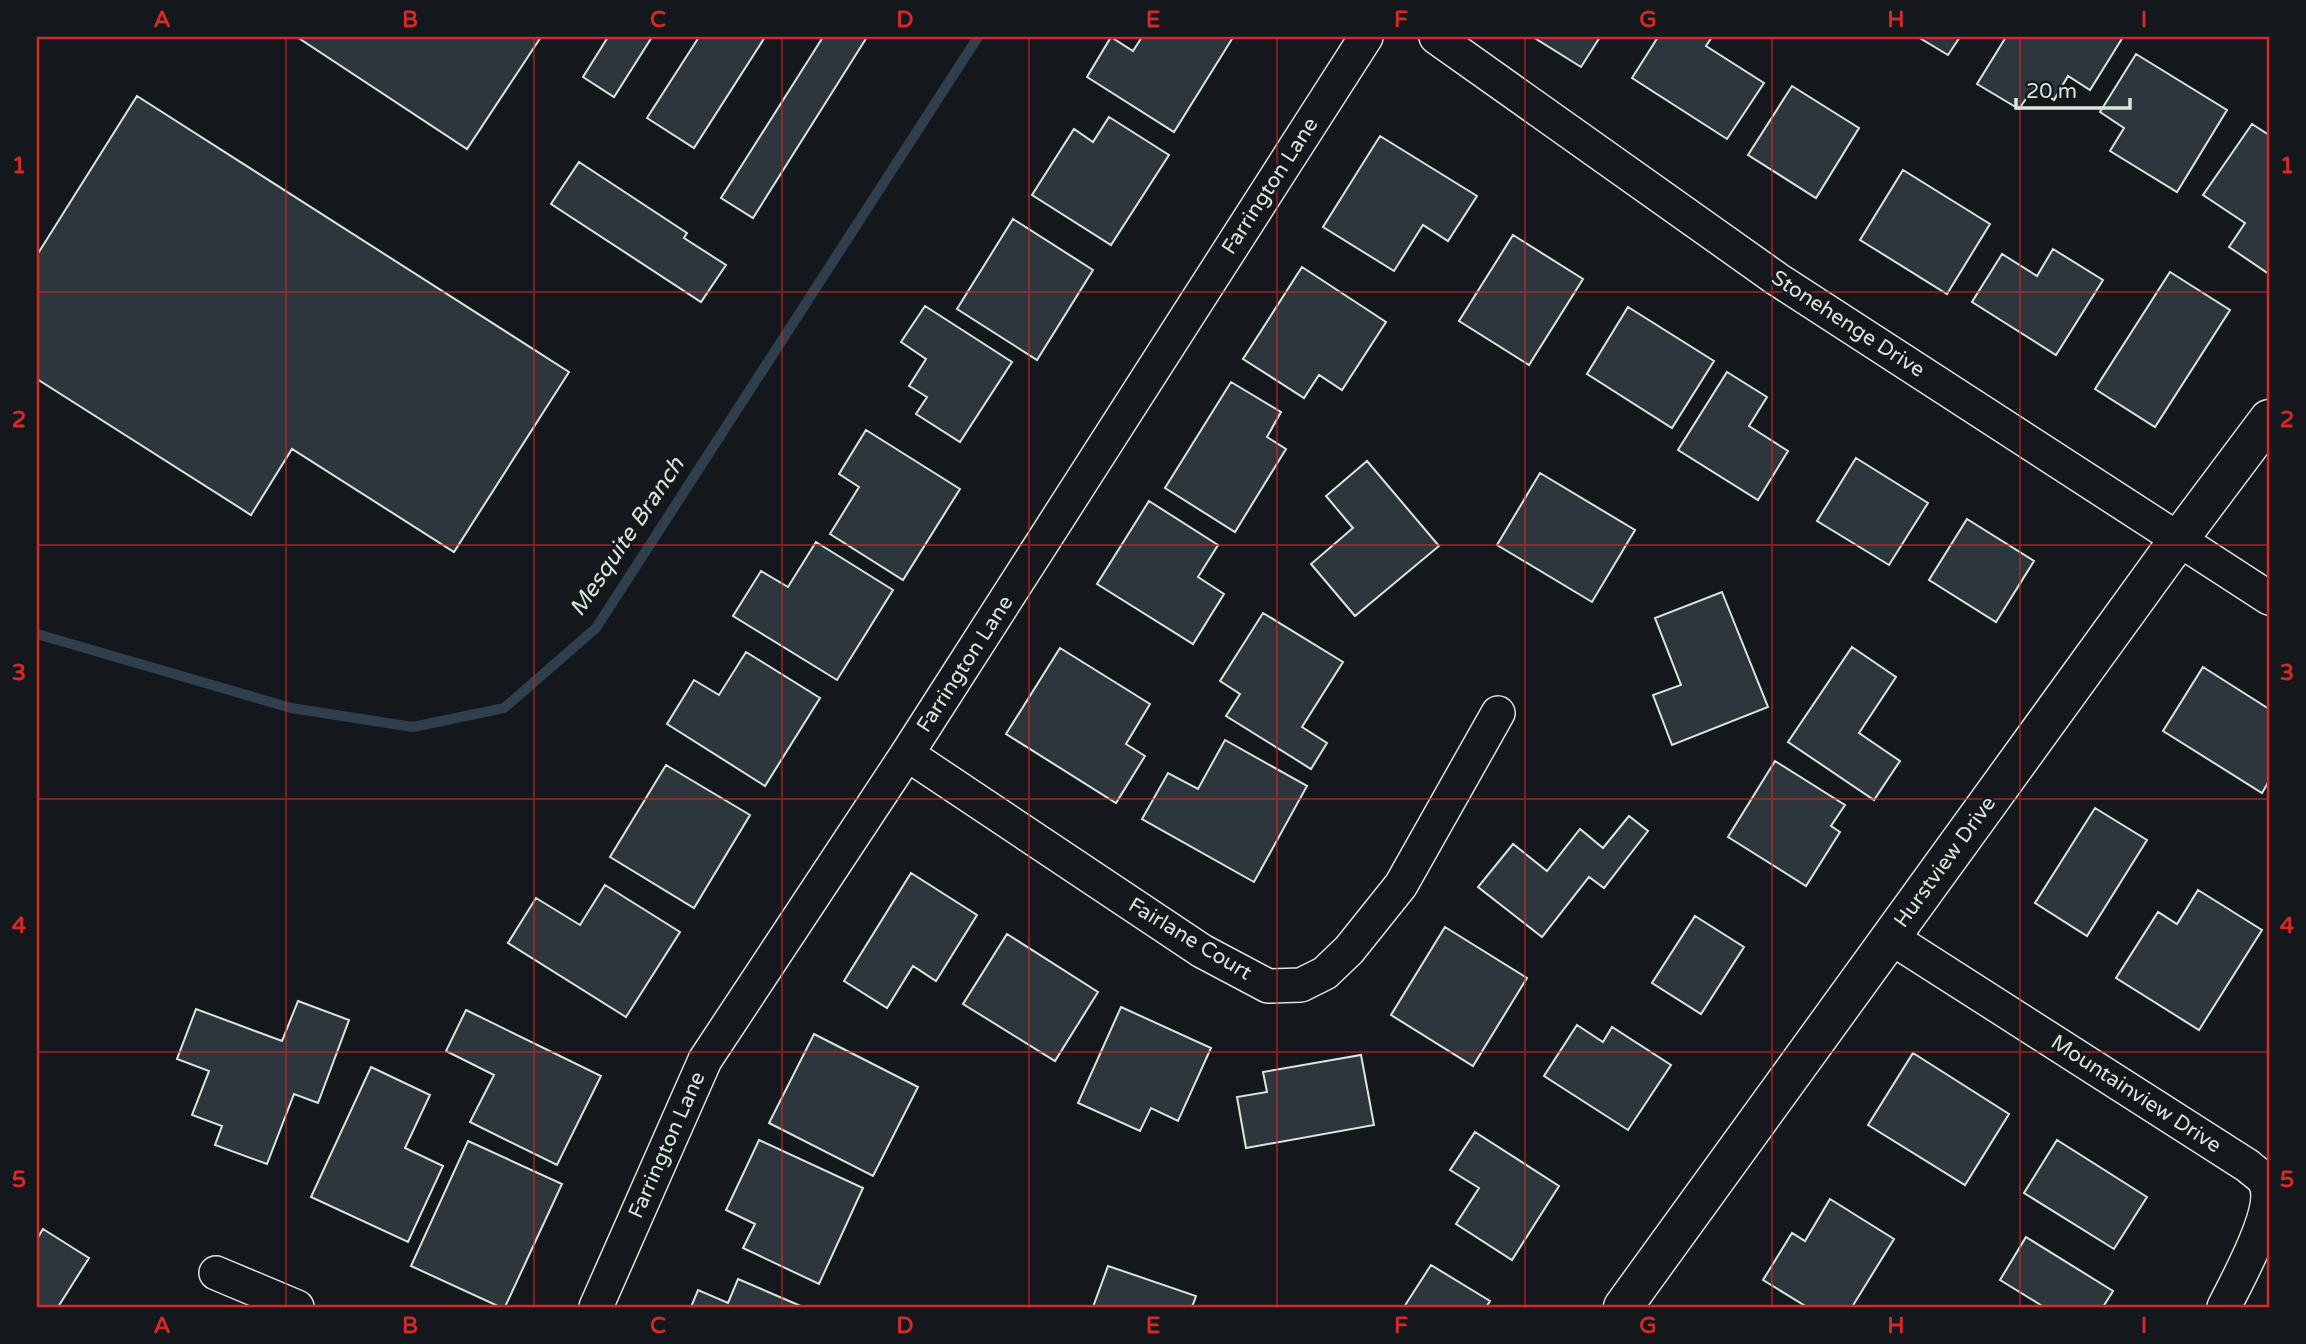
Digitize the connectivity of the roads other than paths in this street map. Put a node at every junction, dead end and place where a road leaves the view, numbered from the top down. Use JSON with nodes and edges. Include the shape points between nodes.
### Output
{"nodes":[{"id":1,"x":1366,"y":37,"type":"edge"},
{"id":2,"x":1436,"y":37,"type":"edge"},
{"id":3,"x":2269,"y":419,"type":"edge"},
{"id":4,"x":2179,"y":539,"type":"junction"},
{"id":5,"x":2269,"y":598,"type":"edge"},
{"id":6,"x":1498,"y":713,"type":"dead end"},
{"id":7,"x":907,"y":754,"type":"junction"},
{"id":8,"x":1890,"y":937,"type":"junction"},
{"id":9,"x":216,"y":1273,"type":"dead end"},
{"id":10,"x":297,"y":1307,"type":"edge"},
{"id":11,"x":596,"y":1307,"type":"edge"},
{"id":12,"x":1623,"y":1307,"type":"edge"},
{"id":13,"x":2224,"y":1307,"type":"edge"}],
"edges":[{"from":1,"to":7,"type":"street","name":"Farrington Lane"},
{"from":2,"to":4,"type":"street","name":"Stonehenge Drive","via":[[1777,279]]},
{"from":3,"to":4,"type":"street","name":"Hurstview Drive"},
{"from":4,"to":5,"type":"street","name":"Stonehenge Drive"},
{"from":4,"to":8,"type":"street","name":"Hurstview Drive"},
{"from":6,"to":7,"type":"street","name":"Fairlane Court","via":[[1401,886],[1349,950],[1325,972],[1301,985],[1268,986],[1202,951]]},
{"from":7,"to":11,"type":"street","name":"Farrington Lane","via":[[705,1060]]},
{"from":8,"to":12,"type":"street","name":"Hurstview Drive"},
{"from":8,"to":13,"type":"street","name":"Mountainview Drive","via":[[2248,1166],[2263,1180],[2267,1215]]},
{"from":9,"to":10,"type":"street"}]}
